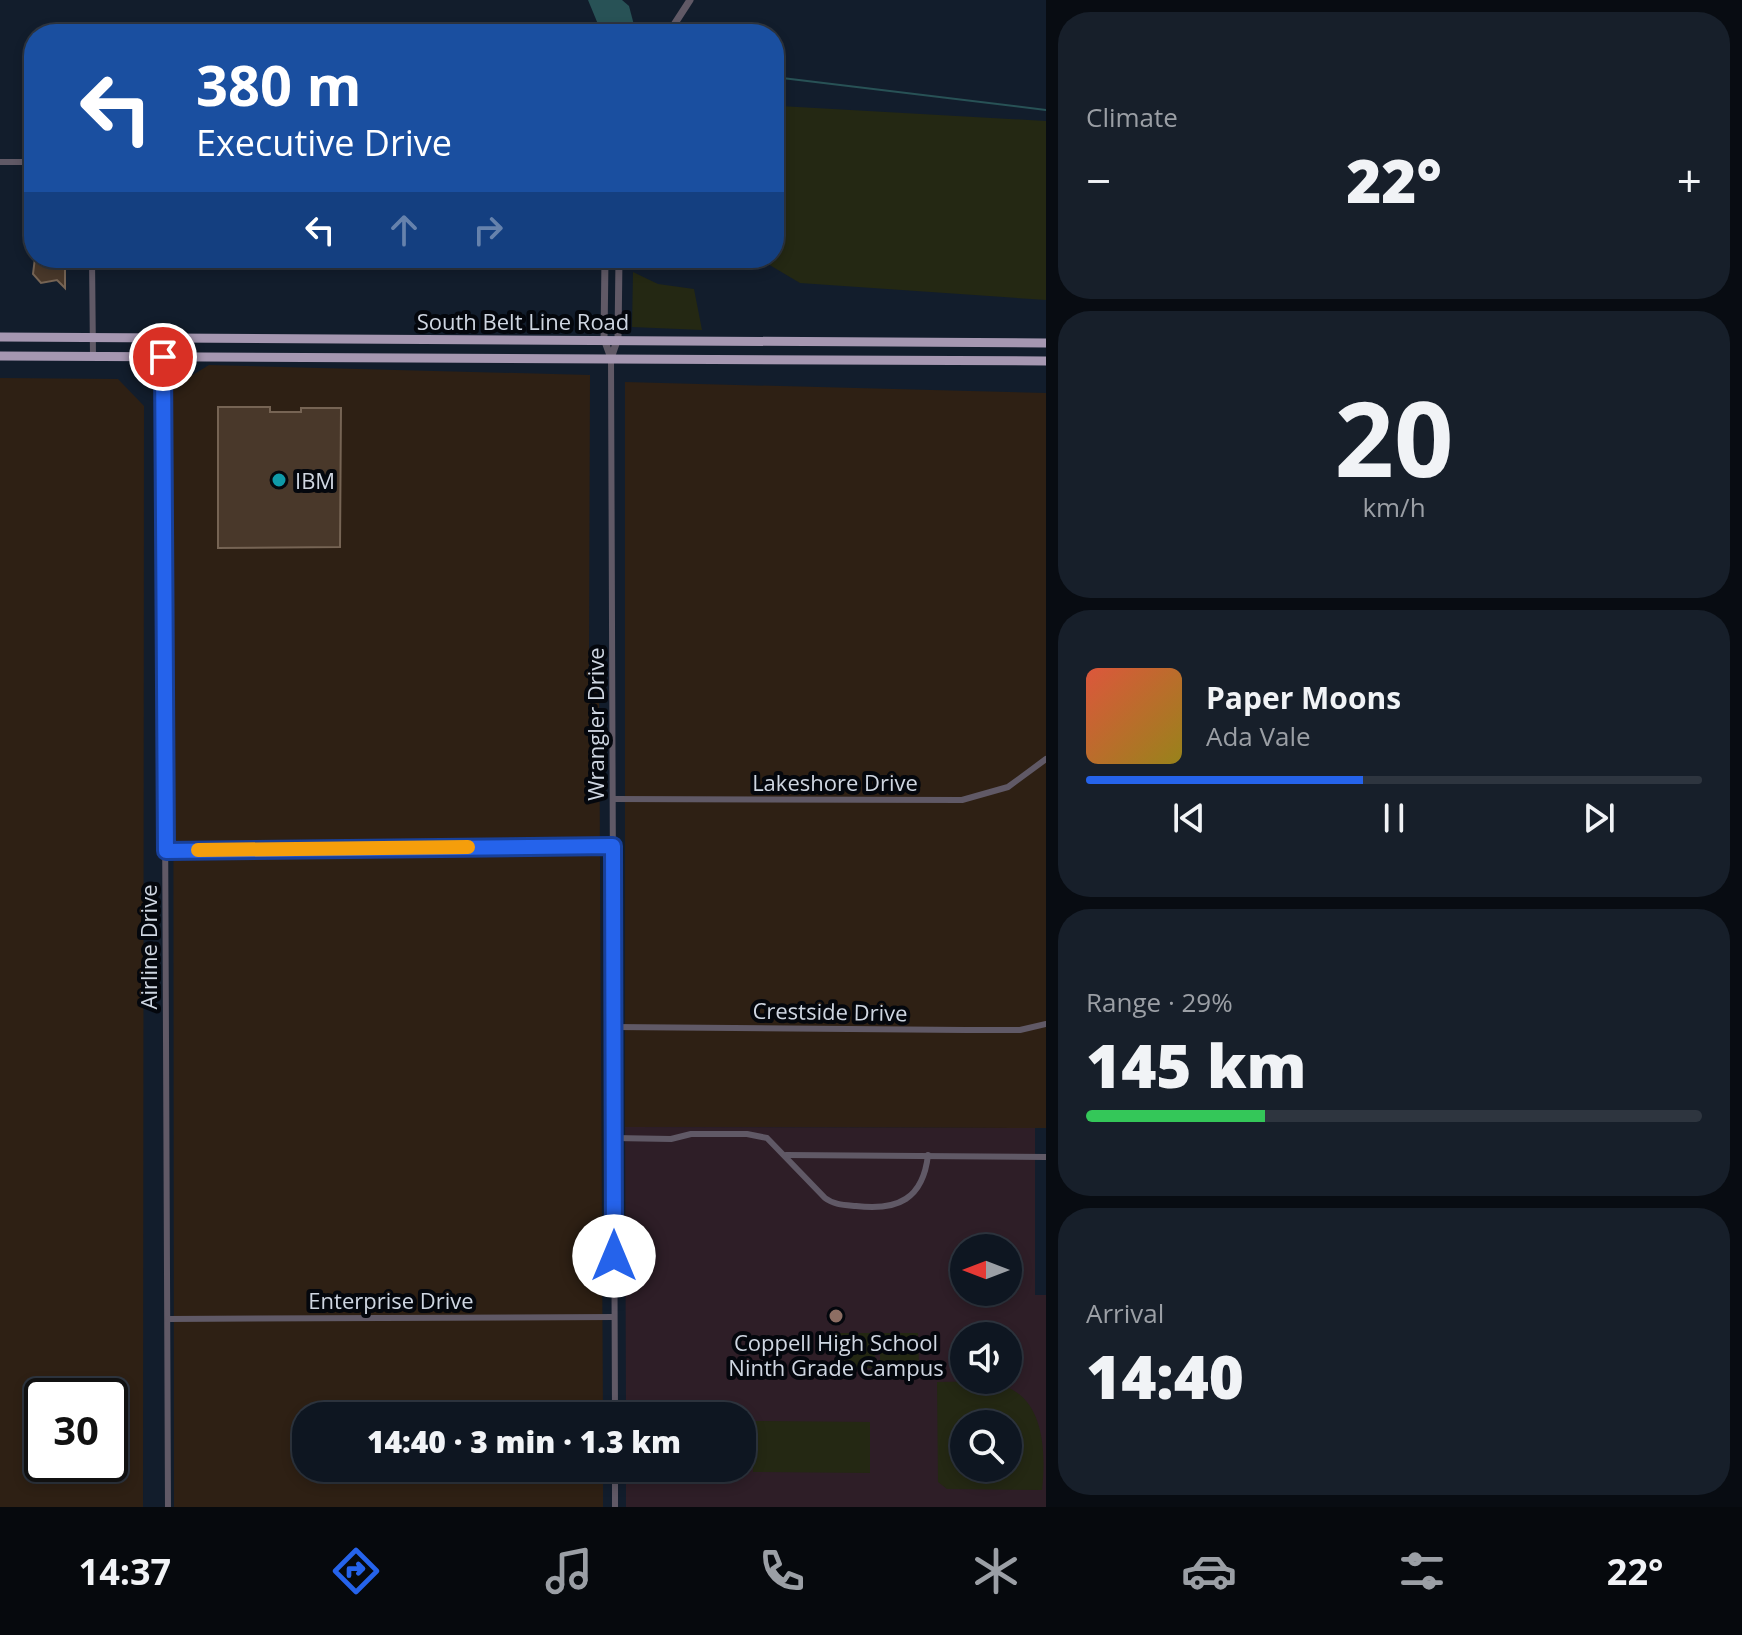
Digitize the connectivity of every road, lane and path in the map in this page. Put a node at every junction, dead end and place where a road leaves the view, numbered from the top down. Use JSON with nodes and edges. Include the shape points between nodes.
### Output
{"nodes":[{"id":1,"x":690,"y":0,"type":"edge"},
{"id":2,"x":674,"y":24,"type":"edge"},
{"id":3,"x":0,"y":162,"type":"edge"},
{"id":4,"x":24,"y":162,"type":"edge"},
{"id":5,"x":92,"y":268,"type":"edge"},
{"id":6,"x":605,"y":268,"type":"edge"},
{"id":7,"x":619,"y":268,"type":"edge"},
{"id":8,"x":0,"y":337,"type":"edge"},
{"id":9,"x":93,"y":338,"type":"junction"},
{"id":10,"x":618,"y":338,"type":"junction"},
{"id":11,"x":163,"y":339,"type":"junction"},
{"id":12,"x":604,"y":339,"type":"junction"},
{"id":13,"x":371,"y":340,"type":"junction"},
{"id":14,"x":974,"y":342,"type":"junction"},
{"id":15,"x":1046,"y":343,"type":"edge"},
{"id":16,"x":0,"y":356,"type":"edge"},
{"id":17,"x":93,"y":357,"type":"junction"},
{"id":18,"x":163,"y":357,"type":"junction"},
{"id":19,"x":370,"y":357,"type":"junction"},
{"id":20,"x":611,"y":358,"type":"junction"},
{"id":21,"x":973,"y":360,"type":"junction"},
{"id":22,"x":1046,"y":361,"type":"edge"},
{"id":23,"x":1046,"y":759,"type":"edge"},
{"id":24,"x":613,"y":799,"type":"junction"},
{"id":25,"x":613,"y":846,"type":"junction"},
{"id":26,"x":166,"y":851,"type":"junction"},
{"id":27,"x":1046,"y":1024,"type":"edge"},
{"id":28,"x":614,"y":1027,"type":"junction"},
{"id":29,"x":614,"y":1138,"type":"junction"},
{"id":30,"x":784,"y":1155,"type":"junction"},
{"id":31,"x":928,"y":1155,"type":"junction"},
{"id":32,"x":1046,"y":1157,"type":"edge"},
{"id":33,"x":614,"y":1317,"type":"junction"},
{"id":34,"x":168,"y":1319,"type":"junction"},
{"id":35,"x":615,"y":1402,"type":"edge"},
{"id":36,"x":615,"y":1482,"type":"edge"},
{"id":37,"x":168,"y":1507,"type":"edge"},
{"id":38,"x":615,"y":1507,"type":"edge"}],
"edges":[{"from":1,"to":2,"type":"street"},
{"from":3,"to":4,"type":"street"},
{"from":5,"to":9,"type":"street"},
{"from":6,"to":12,"type":"street"},
{"from":7,"to":10,"type":"street"},
{"from":8,"to":9,"type":"main road","name":"South Belt Line Road"},
{"from":9,"to":11,"type":"main road","name":"South Belt Line Road"},
{"from":9,"to":17,"type":"street"},
{"from":10,"to":12,"type":"main road","name":"South Belt Line Road"},
{"from":10,"to":14,"type":"main road","name":"South Belt Line Road"},
{"from":10,"to":20,"type":"street"},
{"from":11,"to":13,"type":"main road","name":"South Belt Line Road"},
{"from":11,"to":18,"type":"street","name":"Airline Drive"},
{"from":12,"to":13,"type":"main road","name":"South Belt Line Road"},
{"from":12,"to":20,"type":"street"},
{"from":13,"to":19,"type":"main road"},
{"from":14,"to":15,"type":"main road","name":"South Belt Line Road"},
{"from":14,"to":21,"type":"main road"},
{"from":16,"to":17,"type":"main road","name":"South Belt Line Road"},
{"from":17,"to":18,"type":"main road","name":"South Belt Line Road"},
{"from":18,"to":19,"type":"main road","name":"South Belt Line Road"},
{"from":18,"to":26,"type":"street","name":"Airline Drive"},
{"from":19,"to":20,"type":"main road","name":"South Belt Line Road"},
{"from":20,"to":21,"type":"main road","name":"South Belt Line Road"},
{"from":20,"to":24,"type":"street","name":"Wrangler Drive"},
{"from":21,"to":22,"type":"main road","name":"South Belt Line Road"},
{"from":23,"to":24,"type":"street","name":"Lakeshore Drive","via":[[1008,787],[962,800]]},
{"from":24,"to":25,"type":"street","name":"Wrangler Drive"},
{"from":25,"to":26,"type":"street"},
{"from":25,"to":28,"type":"street","name":"Wrangler Drive"},
{"from":26,"to":34,"type":"street","name":"Airline Drive"},
{"from":27,"to":28,"type":"street","name":"Crestside Drive","via":[[1020,1030]]},
{"from":28,"to":29,"type":"street","name":"Wrangler Drive"},
{"from":29,"to":30,"type":"street","via":[[747,1134],[767,1138]]},
{"from":29,"to":33,"type":"street","name":"Wrangler Drive"},
{"from":30,"to":31,"type":"street"},
{"from":30,"to":31,"type":"street","via":[[832,1203],[864,1207],[891,1206],[906,1199],[925,1177]]},
{"from":31,"to":32,"type":"street"},
{"from":33,"to":34,"type":"street","name":"Enterprise Drive"},
{"from":33,"to":35,"type":"street","name":"Wrangler Drive"},
{"from":34,"to":37,"type":"street","name":"Airline Drive"},
{"from":36,"to":38,"type":"street"}]}
